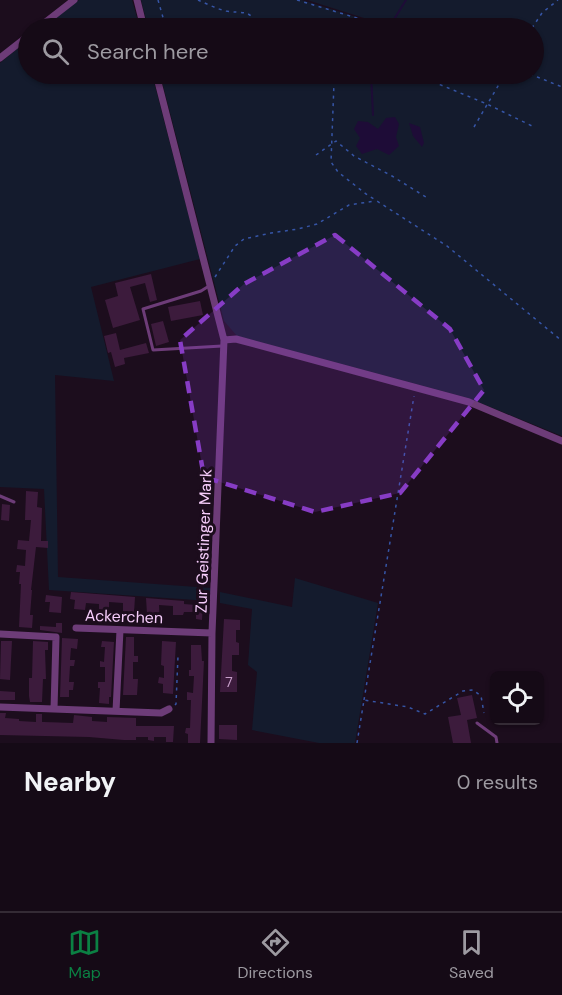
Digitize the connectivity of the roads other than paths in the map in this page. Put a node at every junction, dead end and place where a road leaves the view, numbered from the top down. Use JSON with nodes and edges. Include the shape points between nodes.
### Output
{"nodes":[{"id":1,"x":74,"y":0,"type":"edge"},
{"id":2,"x":137,"y":0,"type":"edge"},
{"id":3,"x":51,"y":18,"type":"edge"},
{"id":4,"x":142,"y":18,"type":"edge"},
{"id":5,"x":18,"y":44,"type":"edge"},
{"id":6,"x":0,"y":58,"type":"edge"},
{"id":7,"x":159,"y":84,"type":"edge"},
{"id":8,"x":210,"y":285,"type":"junction"},
{"id":9,"x":224,"y":343,"type":"junction"},
{"id":10,"x":562,"y":441,"type":"edge"},
{"id":11,"x":0,"y":496,"type":"edge"},
{"id":12,"x":14,"y":502,"type":"dead end"},
{"id":13,"x":76,"y":628,"type":"dead end"},
{"id":14,"x":120,"y":630,"type":"junction"},
{"id":15,"x":212,"y":633,"type":"junction"},
{"id":16,"x":0,"y":634,"type":"edge"},
{"id":17,"x":0,"y":707,"type":"edge"},
{"id":18,"x":54,"y":709,"type":"junction"},
{"id":19,"x":169,"y":709,"type":"road end"},
{"id":20,"x":116,"y":711,"type":"junction"},
{"id":21,"x":477,"y":723,"type":"dead end"},
{"id":22,"x":211,"y":743,"type":"edge"},
{"id":23,"x":497,"y":743,"type":"edge"}],
"edges":[{"from":1,"to":3,"type":"street"},
{"from":2,"to":4,"type":"street"},
{"from":5,"to":6,"type":"street"},
{"from":7,"to":8,"type":"street","name":"Zur Geistinger Mark"},
{"from":8,"to":9,"type":"street","name":"Zur Geistinger Mark"},
{"from":8,"to":9,"type":"lane","via":[[143,309],[153,350]]},
{"from":9,"to":10,"type":"street","via":[[236,339],[469,402]]},
{"from":9,"to":15,"type":"street","name":"Zur Geistinger Mark"},
{"from":11,"to":12,"type":"lane"},
{"from":13,"to":14,"type":"street","name":"Ackerchen"},
{"from":14,"to":15,"type":"street","name":"Ackerchen"},
{"from":14,"to":20,"type":"street"},
{"from":15,"to":22,"type":"street","name":"Zur Geistinger Mark"},
{"from":16,"to":18,"type":"street","via":[[56,637]]},
{"from":17,"to":18,"type":"street"},
{"from":18,"to":20,"type":"street"},
{"from":19,"to":20,"type":"street","via":[[161,713]]},
{"from":21,"to":23,"type":"lane"}]}
